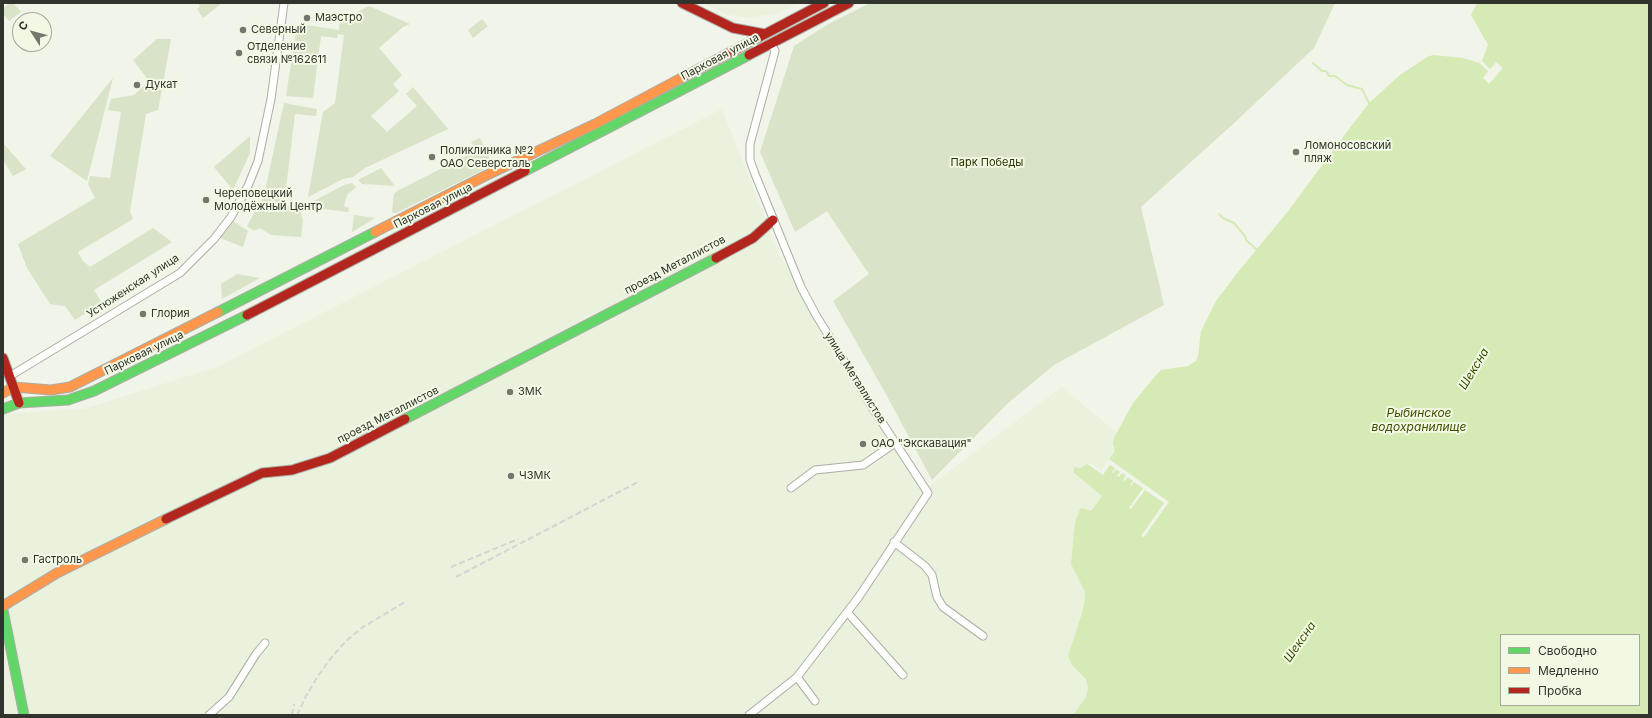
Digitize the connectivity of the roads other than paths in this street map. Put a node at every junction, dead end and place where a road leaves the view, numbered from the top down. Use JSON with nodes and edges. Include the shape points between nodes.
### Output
{"nodes":[{"id":1,"x":284,"y":3,"type":"edge"},
{"id":2,"x":682,"y":3,"type":"edge"},
{"id":3,"x":824,"y":3,"type":"edge"},
{"id":4,"x":849,"y":3,"type":"edge"},
{"id":5,"x":764,"y":33,"type":"junction"},
{"id":6,"x":771,"y":44,"type":"junction"},
{"id":7,"x":773,"y":220,"type":"junction"},
{"id":8,"x":3,"y":358,"type":"edge"},
{"id":9,"x":10,"y":376,"type":"junction"},
{"id":10,"x":14,"y":387,"type":"junction"},
{"id":11,"x":3,"y":393,"type":"edge"},
{"id":12,"x":19,"y":403,"type":"junction"},
{"id":13,"x":3,"y":409,"type":"edge"},
{"id":14,"x":895,"y":443,"type":"junction"},
{"id":15,"x":791,"y":488,"type":"dead end"},
{"id":16,"x":894,"y":542,"type":"junction"},
{"id":17,"x":3,"y":606,"type":"edge"},
{"id":18,"x":3,"y":610,"type":"edge"},
{"id":19,"x":847,"y":612,"type":"junction"},
{"id":20,"x":983,"y":636,"type":"dead end"},
{"id":21,"x":265,"y":643,"type":"dead end"},
{"id":22,"x":903,"y":675,"type":"dead end"},
{"id":23,"x":797,"y":677,"type":"junction"},
{"id":24,"x":815,"y":701,"type":"dead end"},
{"id":25,"x":24,"y":715,"type":"edge"},
{"id":26,"x":209,"y":715,"type":"edge"},
{"id":27,"x":749,"y":715,"type":"edge"}],
"edges":[{"from":1,"to":9,"type":"street","name":"Устюженская улица","via":[[271,99],[258,161],[243,197],[231,217],[210,244],[180,273]]},
{"from":2,"to":5,"type":"main road","via":[[733,28]]},
{"from":3,"to":5,"type":"main road","name":"Парковая улица"},
{"from":4,"to":6,"type":"main road","name":"Парковая улица"},
{"from":5,"to":6,"type":"main road"},
{"from":5,"to":10,"type":"main road","name":"Парковая улица","via":[[595,124],[485,176],[70,387],[51,390]]},
{"from":6,"to":7,"type":"street","name":"улица Металлистов","via":[[775,51],[750,144],[750,160]]},
{"from":6,"to":12,"type":"main road","name":"Парковая улица","via":[[212,333],[94,391],[68,400]]},
{"from":7,"to":14,"type":"street","name":"улица Металлистов","via":[[801,287],[816,315]]},
{"from":7,"to":17,"type":"main road","name":"проезд Металлистов","via":[[753,238],[330,458],[292,470],[262,473],[91,555]]},
{"from":8,"to":9,"type":"main road"},
{"from":9,"to":10,"type":"main road"},
{"from":10,"to":11,"type":"main road"},
{"from":10,"to":12,"type":"main road"},
{"from":12,"to":13,"type":"main road"},
{"from":14,"to":15,"type":"street","via":[[863,465],[815,470]]},
{"from":14,"to":16,"type":"street","name":"улица Металлистов","via":[[928,493]]},
{"from":16,"to":19,"type":"street","name":"улица Металлистов"},
{"from":16,"to":20,"type":"street","via":[[925,566],[932,575],[937,597],[943,607]]},
{"from":18,"to":25,"type":"main road"},
{"from":19,"to":22,"type":"street"},
{"from":19,"to":23,"type":"street","name":"улица Металлистов"},
{"from":21,"to":26,"type":"street","via":[[229,697]]},
{"from":23,"to":24,"type":"street"},
{"from":23,"to":27,"type":"street","name":"улица Металлистов"}]}
